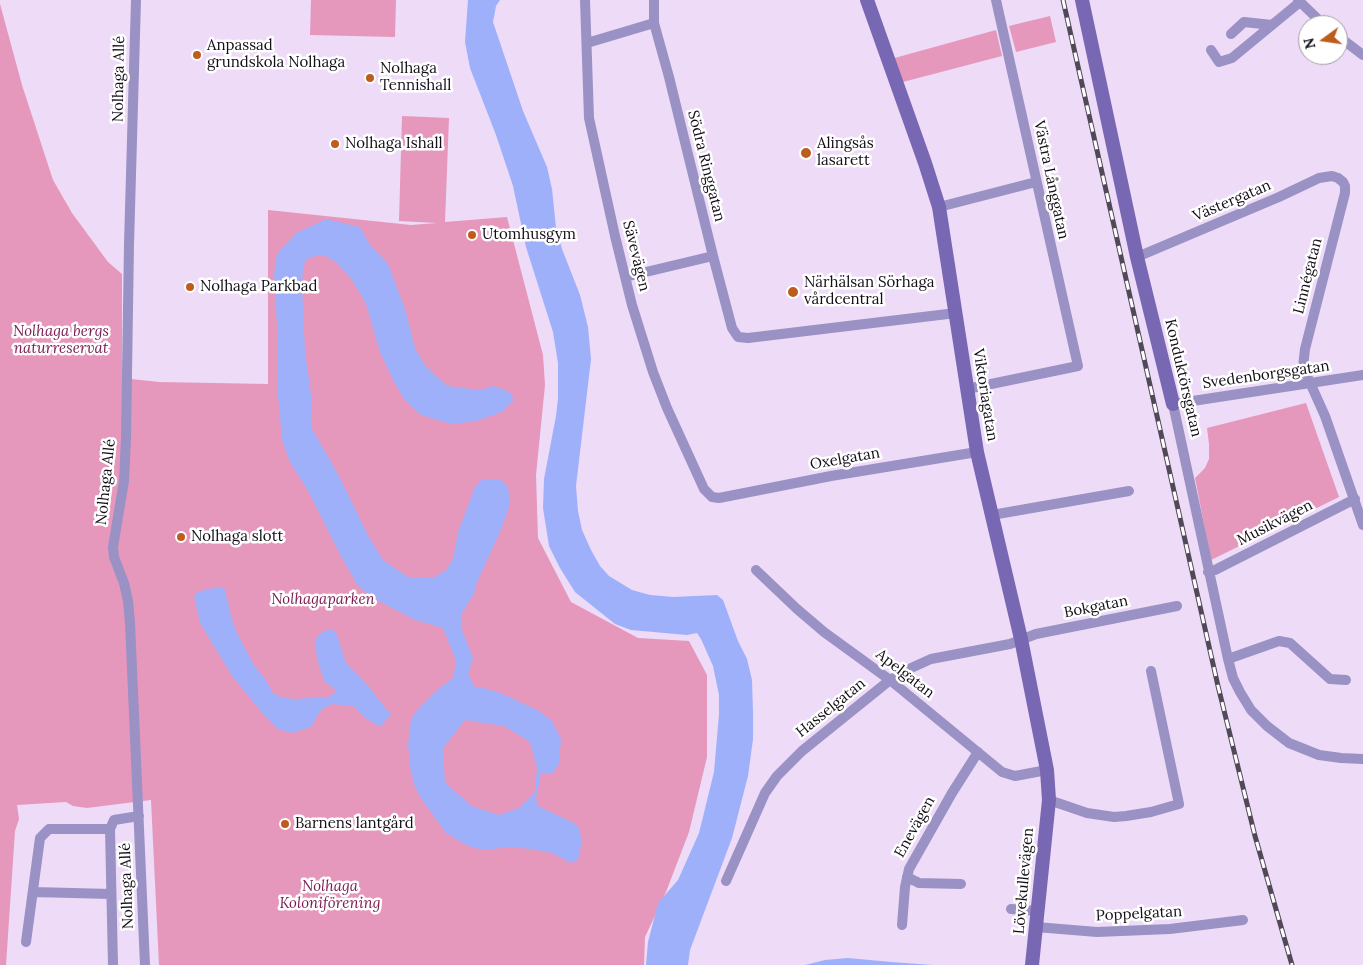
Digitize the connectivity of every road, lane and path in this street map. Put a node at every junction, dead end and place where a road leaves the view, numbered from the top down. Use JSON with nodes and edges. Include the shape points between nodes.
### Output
{"nodes":[{"id":1,"x":136,"y":0,"type":"edge"},
{"id":2,"x":585,"y":0,"type":"edge"},
{"id":3,"x":654,"y":0,"type":"edge"},
{"id":4,"x":868,"y":0,"type":"edge"},
{"id":5,"x":996,"y":0,"type":"edge"},
{"id":6,"x":1082,"y":0,"type":"edge"},
{"id":7,"x":1299,"y":1,"type":"edge"},
{"id":8,"x":1314,"y":15,"type":"edge"},
{"id":9,"x":654,"y":23,"type":"junction"},
{"id":10,"x":1272,"y":25,"type":"junction"},
{"id":11,"x":1231,"y":34,"type":"dead end"},
{"id":12,"x":587,"y":43,"type":"junction"},
{"id":13,"x":1348,"y":44,"type":"edge"},
{"id":14,"x":1211,"y":50,"type":"dead end"},
{"id":15,"x":1363,"y":55,"type":"edge"},
{"id":16,"x":1338,"y":178,"type":"joint"},
{"id":17,"x":1036,"y":182,"type":"junction"},
{"id":18,"x":939,"y":207,"type":"junction"},
{"id":19,"x":713,"y":256,"type":"junction"},
{"id":20,"x":1137,"y":257,"type":"junction"},
{"id":21,"x":625,"y":277,"type":"junction"},
{"id":22,"x":956,"y":313,"type":"junction"},
{"id":23,"x":1363,"y":376,"type":"edge"},
{"id":24,"x":1311,"y":384,"type":"junction"},
{"id":25,"x":967,"y":389,"type":"junction"},
{"id":26,"x":1173,"y":404,"type":"junction"},
{"id":27,"x":977,"y":452,"type":"junction"},
{"id":28,"x":1129,"y":491,"type":"dead end"},
{"id":29,"x":719,"y":498,"type":"joint"},
{"id":30,"x":1355,"y":499,"type":"junction"},
{"id":31,"x":992,"y":515,"type":"junction"},
{"id":32,"x":1363,"y":525,"type":"edge"},
{"id":33,"x":756,"y":570,"type":"dead end"},
{"id":34,"x":1208,"y":572,"type":"junction"},
{"id":35,"x":1177,"y":606,"type":"dead end"},
{"id":36,"x":1020,"y":639,"type":"junction"},
{"id":37,"x":1228,"y":659,"type":"junction"},
{"id":38,"x":1152,"y":671,"type":"dead end"},
{"id":39,"x":890,"y":680,"type":"junction"},
{"id":40,"x":1346,"y":680,"type":"dead end"},
{"id":41,"x":978,"y":752,"type":"junction"},
{"id":42,"x":1363,"y":759,"type":"edge"},
{"id":43,"x":1047,"y":770,"type":"junction"},
{"id":44,"x":1049,"y":800,"type":"junction"},
{"id":45,"x":139,"y":816,"type":"junction"},
{"id":46,"x":110,"y":829,"type":"junction"},
{"id":47,"x":907,"y":877,"type":"junction"},
{"id":48,"x":726,"y":881,"type":"dead end"},
{"id":49,"x":961,"y":884,"type":"dead end"},
{"id":50,"x":33,"y":892,"type":"junction"},
{"id":51,"x":111,"y":894,"type":"junction"},
{"id":52,"x":1011,"y":908,"type":"dead end"},
{"id":53,"x":1037,"y":911,"type":"junction"},
{"id":54,"x":1243,"y":920,"type":"dead end"},
{"id":55,"x":902,"y":925,"type":"dead end"},
{"id":56,"x":1036,"y":927,"type":"junction"},
{"id":57,"x":26,"y":942,"type":"dead end"},
{"id":58,"x":113,"y":965,"type":"edge"},
{"id":59,"x":145,"y":965,"type":"edge"},
{"id":60,"x":1032,"y":965,"type":"edge"}],
"edges":[{"from":1,"to":45,"type":"street","name":"Nolhaga Allé","via":[[126,438],[124,481],[113,547],[128,601]]},
{"from":2,"to":12,"type":"street","name":"Sävevägen"},
{"from":3,"to":9,"type":"street","name":"Södra Ringgatan"},
{"from":4,"to":18,"type":"street","name":"Viktoriagatan"},
{"from":5,"to":17,"type":"street","name":"Västra Långgatan"},
{"from":6,"to":20,"type":"street","name":"Konduktörsgatan"},
{"from":7,"to":8,"type":"street"},
{"from":7,"to":10,"type":"street"},
{"from":9,"to":12,"type":"street"},
{"from":9,"to":19,"type":"street","name":"Södra Ringgatan"},
{"from":10,"to":11,"type":"street","via":[[1244,22]]},
{"from":10,"to":14,"type":"street","via":[[1232,58],[1219,62]]},
{"from":12,"to":21,"type":"street","name":"Sävevägen","via":[[589,118]]},
{"from":13,"to":15,"type":"street"},
{"from":16,"to":20,"type":"street","name":"Västergatan","via":[[1319,178]]},
{"from":16,"to":24,"type":"street","name":"Linnégatan","via":[[1345,186],[1345,193],[1305,349],[1304,370]]},
{"from":17,"to":18,"type":"street"},
{"from":17,"to":25,"type":"street","name":"Västra Långgatan","via":[[1078,366]]},
{"from":18,"to":22,"type":"street","name":"Viktoriagatan"},
{"from":19,"to":21,"type":"street"},
{"from":19,"to":22,"type":"street","name":"Södra Ringgatan","via":[[732,328],[738,337]]},
{"from":20,"to":26,"type":"street","name":"Konduktörsgatan"},
{"from":21,"to":29,"type":"street","name":"Sävevägen","via":[[667,408],[704,489],[712,497]]},
{"from":22,"to":25,"type":"street","name":"Viktoriagatan"},
{"from":23,"to":24,"type":"street","name":"Svedenborgsgatan"},
{"from":24,"to":26,"type":"street","name":"Svedenborgsgatan"},
{"from":24,"to":30,"type":"street","name":"Linnégatan"},
{"from":25,"to":27,"type":"street","name":"Viktoriagatan"},
{"from":26,"to":34,"type":"street","name":"Konduktörsgatan"},
{"from":27,"to":29,"type":"street","name":"Oxelgatan"},
{"from":27,"to":31,"type":"street","name":"Viktoriagatan"},
{"from":28,"to":31,"type":"street"},
{"from":30,"to":32,"type":"street","name":"Linnégatan"},
{"from":30,"to":34,"type":"street","name":"Musikvägen"},
{"from":31,"to":36,"type":"street","name":"Viktoriagatan"},
{"from":33,"to":39,"type":"street","name":"Apelgatan","via":[[824,632]]},
{"from":34,"to":37,"type":"street","name":"Konduktörsgatan"},
{"from":35,"to":36,"type":"street","name":"Bokgatan"},
{"from":36,"to":39,"type":"street","name":"Hasselgatan","via":[[1010,644],[930,659]]},
{"from":36,"to":43,"type":"street","name":"Viktoriagatan"},
{"from":37,"to":40,"type":"street","via":[[1279,641],[1290,643],[1330,679]]},
{"from":37,"to":42,"type":"street","name":"Konduktörsgatan","via":[[1233,678],[1251,710],[1289,743],[1319,755]]},
{"from":38,"to":44,"type":"street","via":[[1179,804],[1114,817],[1087,813]]},
{"from":39,"to":41,"type":"street","name":"Apelgatan"},
{"from":39,"to":48,"type":"street","name":"Hasselgatan","via":[[802,751],[777,776],[765,793]]},
{"from":41,"to":43,"type":"street","name":"Apelgatan","via":[[1002,772],[1015,776]]},
{"from":41,"to":47,"type":"street","name":"Enevägen"},
{"from":43,"to":44,"type":"street","name":"Viktoriagatan"},
{"from":44,"to":53,"type":"street","name":"Lövekullevägen"},
{"from":45,"to":46,"type":"street","via":[[114,820]]},
{"from":45,"to":59,"type":"street","name":"Nolhaga Allé"},
{"from":46,"to":50,"type":"street","via":[[50,829],[40,838]]},
{"from":46,"to":51,"type":"street"},
{"from":47,"to":49,"type":"street","via":[[919,883]]},
{"from":47,"to":55,"type":"street","name":"Enevägen"},
{"from":50,"to":51,"type":"street"},
{"from":50,"to":57,"type":"street"},
{"from":51,"to":58,"type":"street"},
{"from":52,"to":53,"type":"street"},
{"from":53,"to":56,"type":"street","name":"Lövekullevägen"},
{"from":54,"to":56,"type":"street","name":"Poppelgatan","via":[[1170,929],[1098,932]]},
{"from":56,"to":60,"type":"street","name":"Lövekullevägen"}]}
